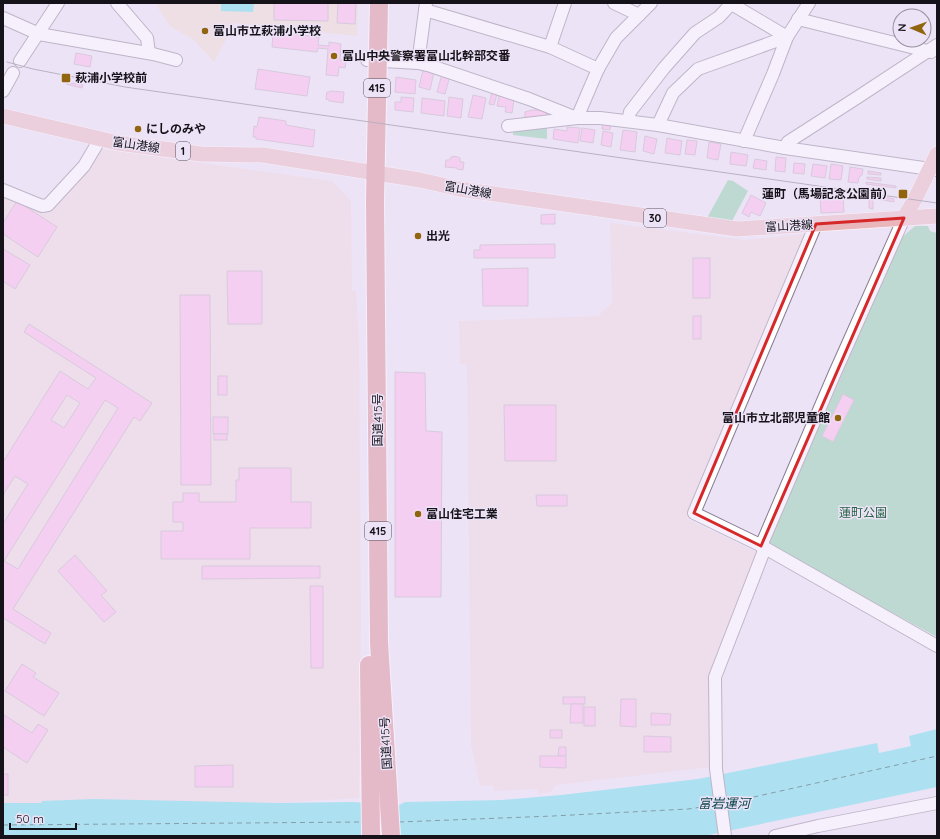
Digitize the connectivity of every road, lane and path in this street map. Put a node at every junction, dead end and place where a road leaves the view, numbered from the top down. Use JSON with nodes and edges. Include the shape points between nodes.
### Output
{"nodes":[{"id":1,"x":58,"y":3,"type":"edge"},
{"id":2,"x":117,"y":3,"type":"edge"},
{"id":3,"x":368,"y":3,"type":"edge"},
{"id":4,"x":379,"y":3,"type":"edge"},
{"id":5,"x":565,"y":3,"type":"edge"},
{"id":6,"x":614,"y":3,"type":"edge"},
{"id":7,"x":651,"y":3,"type":"edge"},
{"id":8,"x":731,"y":3,"type":"edge"},
{"id":9,"x":809,"y":3,"type":"edge"},
{"id":10,"x":426,"y":7,"type":"edge"},
{"id":11,"x":639,"y":15,"type":"junction"},
{"id":12,"x":3,"y":18,"type":"edge"},
{"id":13,"x":798,"y":19,"type":"junction"},
{"id":14,"x":39,"y":34,"type":"junction"},
{"id":15,"x":787,"y":37,"type":"junction"},
{"id":16,"x":550,"y":47,"type":"junction"},
{"id":17,"x":934,"y":50,"type":"edge"},
{"id":18,"x":149,"y":53,"type":"junction"},
{"id":19,"x":176,"y":60,"type":"dead end"},
{"id":20,"x":372,"y":60,"type":"junction"},
{"id":21,"x":20,"y":61,"type":"dead end"},
{"id":22,"x":418,"y":63,"type":"junction"},
{"id":23,"x":598,"y":69,"type":"junction"},
{"id":24,"x":14,"y":73,"type":"dead end"},
{"id":25,"x":3,"y":91,"type":"edge"},
{"id":26,"x":3,"y":116,"type":"edge"},
{"id":27,"x":577,"y":118,"type":"junction"},
{"id":28,"x":628,"y":121,"type":"junction"},
{"id":29,"x":658,"y":124,"type":"junction"},
{"id":30,"x":508,"y":126,"type":"dead end"},
{"id":31,"x":100,"y":139,"type":"junction"},
{"id":32,"x":744,"y":141,"type":"junction"},
{"id":33,"x":786,"y":148,"type":"junction"},
{"id":34,"x":937,"y":154,"type":"edge"},
{"id":35,"x":933,"y":170,"type":"edge"},
{"id":36,"x":370,"y":172,"type":"junction"},
{"id":37,"x":3,"y":190,"type":"edge"},
{"id":38,"x":937,"y":216,"type":"edge"},
{"id":39,"x":904,"y":218,"type":"junction"},
{"id":40,"x":816,"y":224,"type":"junction"},
{"id":41,"x":763,"y":547,"type":"junction"},
{"id":42,"x":937,"y":646,"type":"edge"},
{"id":43,"x":937,"y":803,"type":"edge"},
{"id":44,"x":725,"y":835,"type":"edge"},
{"id":45,"x":371,"y":836,"type":"edge"},
{"id":46,"x":390,"y":836,"type":"edge"},
{"id":47,"x":775,"y":836,"type":"edge"}],
"edges":[{"from":1,"to":14,"type":"street"},
{"from":2,"to":18,"type":"street","via":[[147,38]]},
{"from":3,"to":20,"type":"highway","name":"国道415号","number":"415"},
{"from":4,"to":20,"type":"highway","name":"国道415号","number":"415"},
{"from":5,"to":16,"type":"street"},
{"from":6,"to":11,"type":"street"},
{"from":7,"to":11,"type":"street"},
{"from":8,"to":15,"type":"street"},
{"from":8,"to":28,"type":"street","via":[[719,17],[694,33],[630,112]]},
{"from":9,"to":13,"type":"street"},
{"from":10,"to":16,"type":"street"},
{"from":10,"to":22,"type":"street"},
{"from":11,"to":23,"type":"street","via":[[616,38]]},
{"from":12,"to":14,"type":"street"},
{"from":13,"to":15,"type":"street"},
{"from":13,"to":17,"type":"street"},
{"from":14,"to":18,"type":"street"},
{"from":14,"to":21,"type":"street"},
{"from":15,"to":29,"type":"street","via":[[698,69],[673,93]]},
{"from":15,"to":32,"type":"street"},
{"from":16,"to":23,"type":"street"},
{"from":17,"to":33,"type":"street","via":[[788,142]]},
{"from":18,"to":19,"type":"street"},
{"from":20,"to":22,"type":"street"},
{"from":20,"to":36,"type":"highway","name":"国道415号","number":"415"},
{"from":22,"to":27,"type":"street"},
{"from":23,"to":27,"type":"street"},
{"from":24,"to":25,"type":"street"},
{"from":26,"to":31,"type":"main road","name":"富山港線","number":"1"},
{"from":27,"to":28,"type":"street"},
{"from":27,"to":30,"type":"street"},
{"from":28,"to":29,"type":"street"},
{"from":29,"to":32,"type":"street"},
{"from":31,"to":36,"type":"main road","name":"富山港線","number":"1","via":[[201,154],[263,155]]},
{"from":31,"to":37,"type":"street","via":[[84,166],[48,205],[42,206]]},
{"from":32,"to":33,"type":"street"},
{"from":33,"to":35,"type":"street"},
{"from":34,"to":35,"type":"main road"},
{"from":35,"to":39,"type":"main road"},
{"from":36,"to":40,"type":"main road","name":"富山港線","number":"30","via":[[460,189],[737,229]]},
{"from":36,"to":45,"type":"highway","name":"国道415号","number":"415","via":[[367,334]]},
{"from":36,"to":46,"type":"highway","name":"国道415号","number":"415","via":[[379,642]]},
{"from":38,"to":39,"type":"main road","name":"富山港線","number":"30"},
{"from":39,"to":40,"type":"main road","name":"富山港線","number":"30"},
{"from":39,"to":41,"type":"street","via":[[834,375]]},
{"from":40,"to":41,"type":"street","via":[[694,513]]},
{"from":41,"to":42,"type":"street"},
{"from":41,"to":44,"type":"street","via":[[715,677],[716,769]]},
{"from":43,"to":47,"type":"street"}]}
